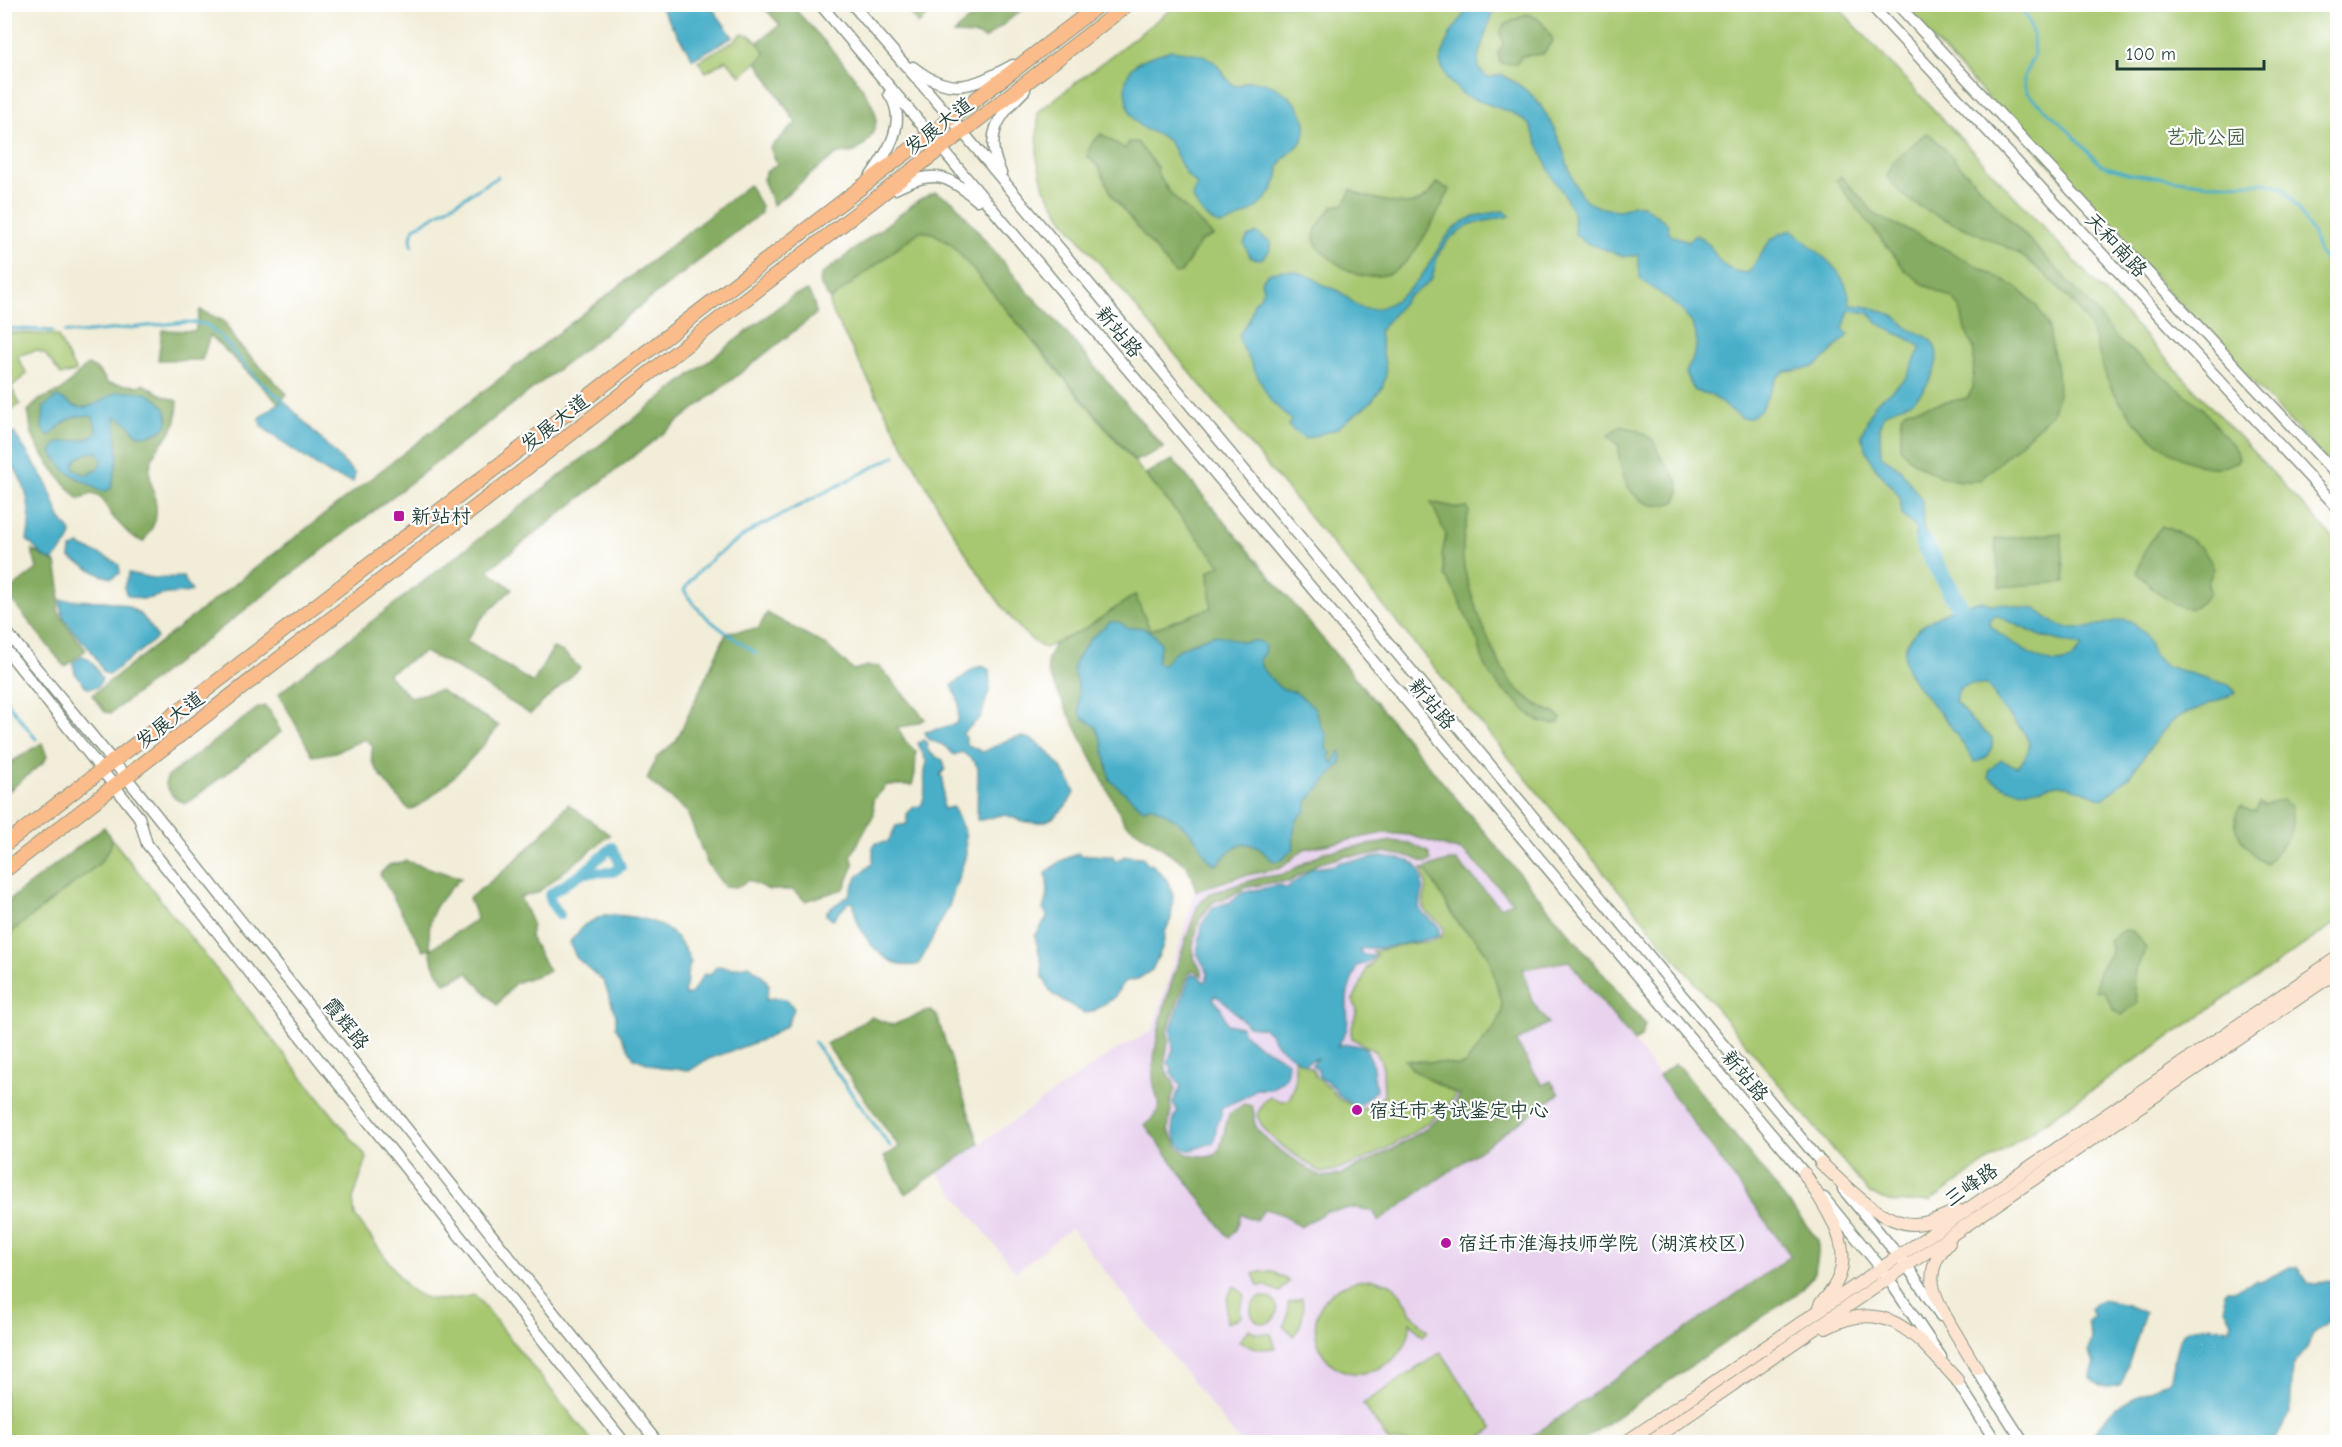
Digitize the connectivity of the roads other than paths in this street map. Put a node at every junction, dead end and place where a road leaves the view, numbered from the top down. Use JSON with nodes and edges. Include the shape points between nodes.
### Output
{"nodes":[{"id":1,"x":820,"y":4,"type":"edge"},
{"id":2,"x":852,"y":4,"type":"edge"},
{"id":3,"x":1100,"y":4,"type":"edge"},
{"id":4,"x":1128,"y":4,"type":"edge"},
{"id":5,"x":1870,"y":4,"type":"edge"},
{"id":6,"x":1896,"y":4,"type":"edge"},
{"id":7,"x":877,"y":33,"type":"junction"},
{"id":8,"x":856,"y":47,"type":"junction"},
{"id":9,"x":1042,"y":49,"type":"junction"},
{"id":10,"x":1053,"y":63,"type":"junction"},
{"id":11,"x":951,"y":118,"type":"junction"},
{"id":12,"x":962,"y":132,"type":"junction"},
{"id":13,"x":930,"y":134,"type":"junction"},
{"id":14,"x":941,"y":149,"type":"junction"},
{"id":15,"x":865,"y":184,"type":"junction"},
{"id":16,"x":876,"y":199,"type":"junction"},
{"id":17,"x":1025,"y":208,"type":"junction"},
{"id":18,"x":1001,"y":220,"type":"junction"},
{"id":19,"x":2337,"y":476,"type":"edge"},
{"id":20,"x":2337,"y":508,"type":"edge"},
{"id":21,"x":4,"y":629,"type":"edge"},
{"id":22,"x":4,"y":647,"type":"edge"},
{"id":23,"x":108,"y":766,"type":"junction"},
{"id":24,"x":121,"y":782,"type":"junction"},
{"id":25,"x":4,"y":845,"type":"edge"},
{"id":26,"x":4,"y":871,"type":"edge"},
{"id":27,"x":2337,"y":957,"type":"edge"},
{"id":28,"x":2337,"y":971,"type":"edge"},
{"id":29,"x":1821,"y":1162,"type":"junction"},
{"id":30,"x":1804,"y":1173,"type":"junction"},
{"id":31,"x":1998,"y":1197,"type":"junction"},
{"id":32,"x":1903,"y":1262,"type":"junction"},
{"id":33,"x":1885,"y":1274,"type":"junction"},
{"id":34,"x":1774,"y":1349,"type":"junction"},
{"id":35,"x":1977,"y":1369,"type":"junction"},
{"id":36,"x":1958,"y":1381,"type":"junction"},
{"id":37,"x":624,"y":1443,"type":"edge"},
{"id":38,"x":657,"y":1443,"type":"edge"},
{"id":39,"x":1626,"y":1443,"type":"edge"},
{"id":40,"x":1648,"y":1443,"type":"edge"},
{"id":41,"x":1996,"y":1443,"type":"edge"},
{"id":42,"x":2023,"y":1443,"type":"edge"}],
"edges":[{"from":1,"to":8,"type":"street","name":"新站路"},
{"from":2,"to":7,"type":"street","name":"新站路"},
{"from":3,"to":9,"type":"main road","name":"发展大道"},
{"from":4,"to":10,"type":"main road","name":"发展大道"},
{"from":5,"to":20,"type":"street","name":"天和南路"},
{"from":6,"to":19,"type":"street","name":"天和南路"},
{"from":7,"to":9,"type":"street","via":[[929,80],[955,87],[972,85]]},
{"from":7,"to":11,"type":"street","name":"新站路"},
{"from":8,"to":13,"type":"street","name":"新站路"},
{"from":8,"to":15,"type":"street","via":[[897,109],[896,133]]},
{"from":9,"to":11,"type":"main road","name":"发展大道"},
{"from":10,"to":12,"type":"main road","name":"发展大道"},
{"from":10,"to":17,"type":"street","via":[[1009,105],[993,135],[994,159]]},
{"from":11,"to":12,"type":"street","name":"新站路"},
{"from":11,"to":13,"type":"main road","name":"发展大道"},
{"from":12,"to":14,"type":"main road","name":"发展大道"},
{"from":12,"to":17,"type":"street","name":"新站路"},
{"from":13,"to":14,"type":"street","name":"新站路"},
{"from":13,"to":15,"type":"main road","name":"发展大道"},
{"from":14,"to":16,"type":"main road","name":"发展大道"},
{"from":14,"to":18,"type":"street","name":"新站路"},
{"from":15,"to":23,"type":"main road","name":"发展大道"},
{"from":16,"to":18,"type":"street","via":[[926,176],[945,177]]},
{"from":16,"to":24,"type":"main road","name":"发展大道"},
{"from":17,"to":29,"type":"street","name":"新站路"},
{"from":18,"to":30,"type":"street","name":"新站路"},
{"from":21,"to":23,"type":"street","name":"霞辉路"},
{"from":22,"to":23,"type":"street","name":"霞辉路"},
{"from":23,"to":24,"type":"street","name":"霞辉路"},
{"from":23,"to":25,"type":"main road","name":"发展大道"},
{"from":24,"to":26,"type":"main road","name":"发展大道"},
{"from":24,"to":37,"type":"street","name":"霞辉路","via":[[139,817],[147,844]]},
{"from":24,"to":38,"type":"street","name":"霞辉路"},
{"from":27,"to":31,"type":"main road","name":"三峰路"},
{"from":28,"to":31,"type":"main road","name":"三峰路"},
{"from":29,"to":31,"type":"main road","via":[[1870,1208],[1910,1224],[1925,1223]]},
{"from":29,"to":32,"type":"street","name":"新站路"},
{"from":30,"to":33,"type":"street","name":"新站路"},
{"from":30,"to":34,"type":"main road","via":[[1837,1227],[1844,1260],[1832,1292]]},
{"from":31,"to":32,"type":"main road","name":"三峰路"},
{"from":31,"to":35,"type":"main road","via":[[1940,1251],[1931,1277],[1935,1297]]},
{"from":32,"to":33,"type":"main road","name":"三峰路"},
{"from":32,"to":35,"type":"street","name":"新站路"},
{"from":33,"to":34,"type":"main road","name":"三峰路"},
{"from":33,"to":36,"type":"street","name":"新站路"},
{"from":34,"to":36,"type":"main road","via":[[1849,1318],[1886,1317],[1918,1337]]},
{"from":34,"to":39,"type":"main road","name":"三峰路"},
{"from":34,"to":40,"type":"main road","name":"三峰路"},
{"from":35,"to":42,"type":"street","name":"新站路"},
{"from":36,"to":41,"type":"street","name":"新站路"}]}
